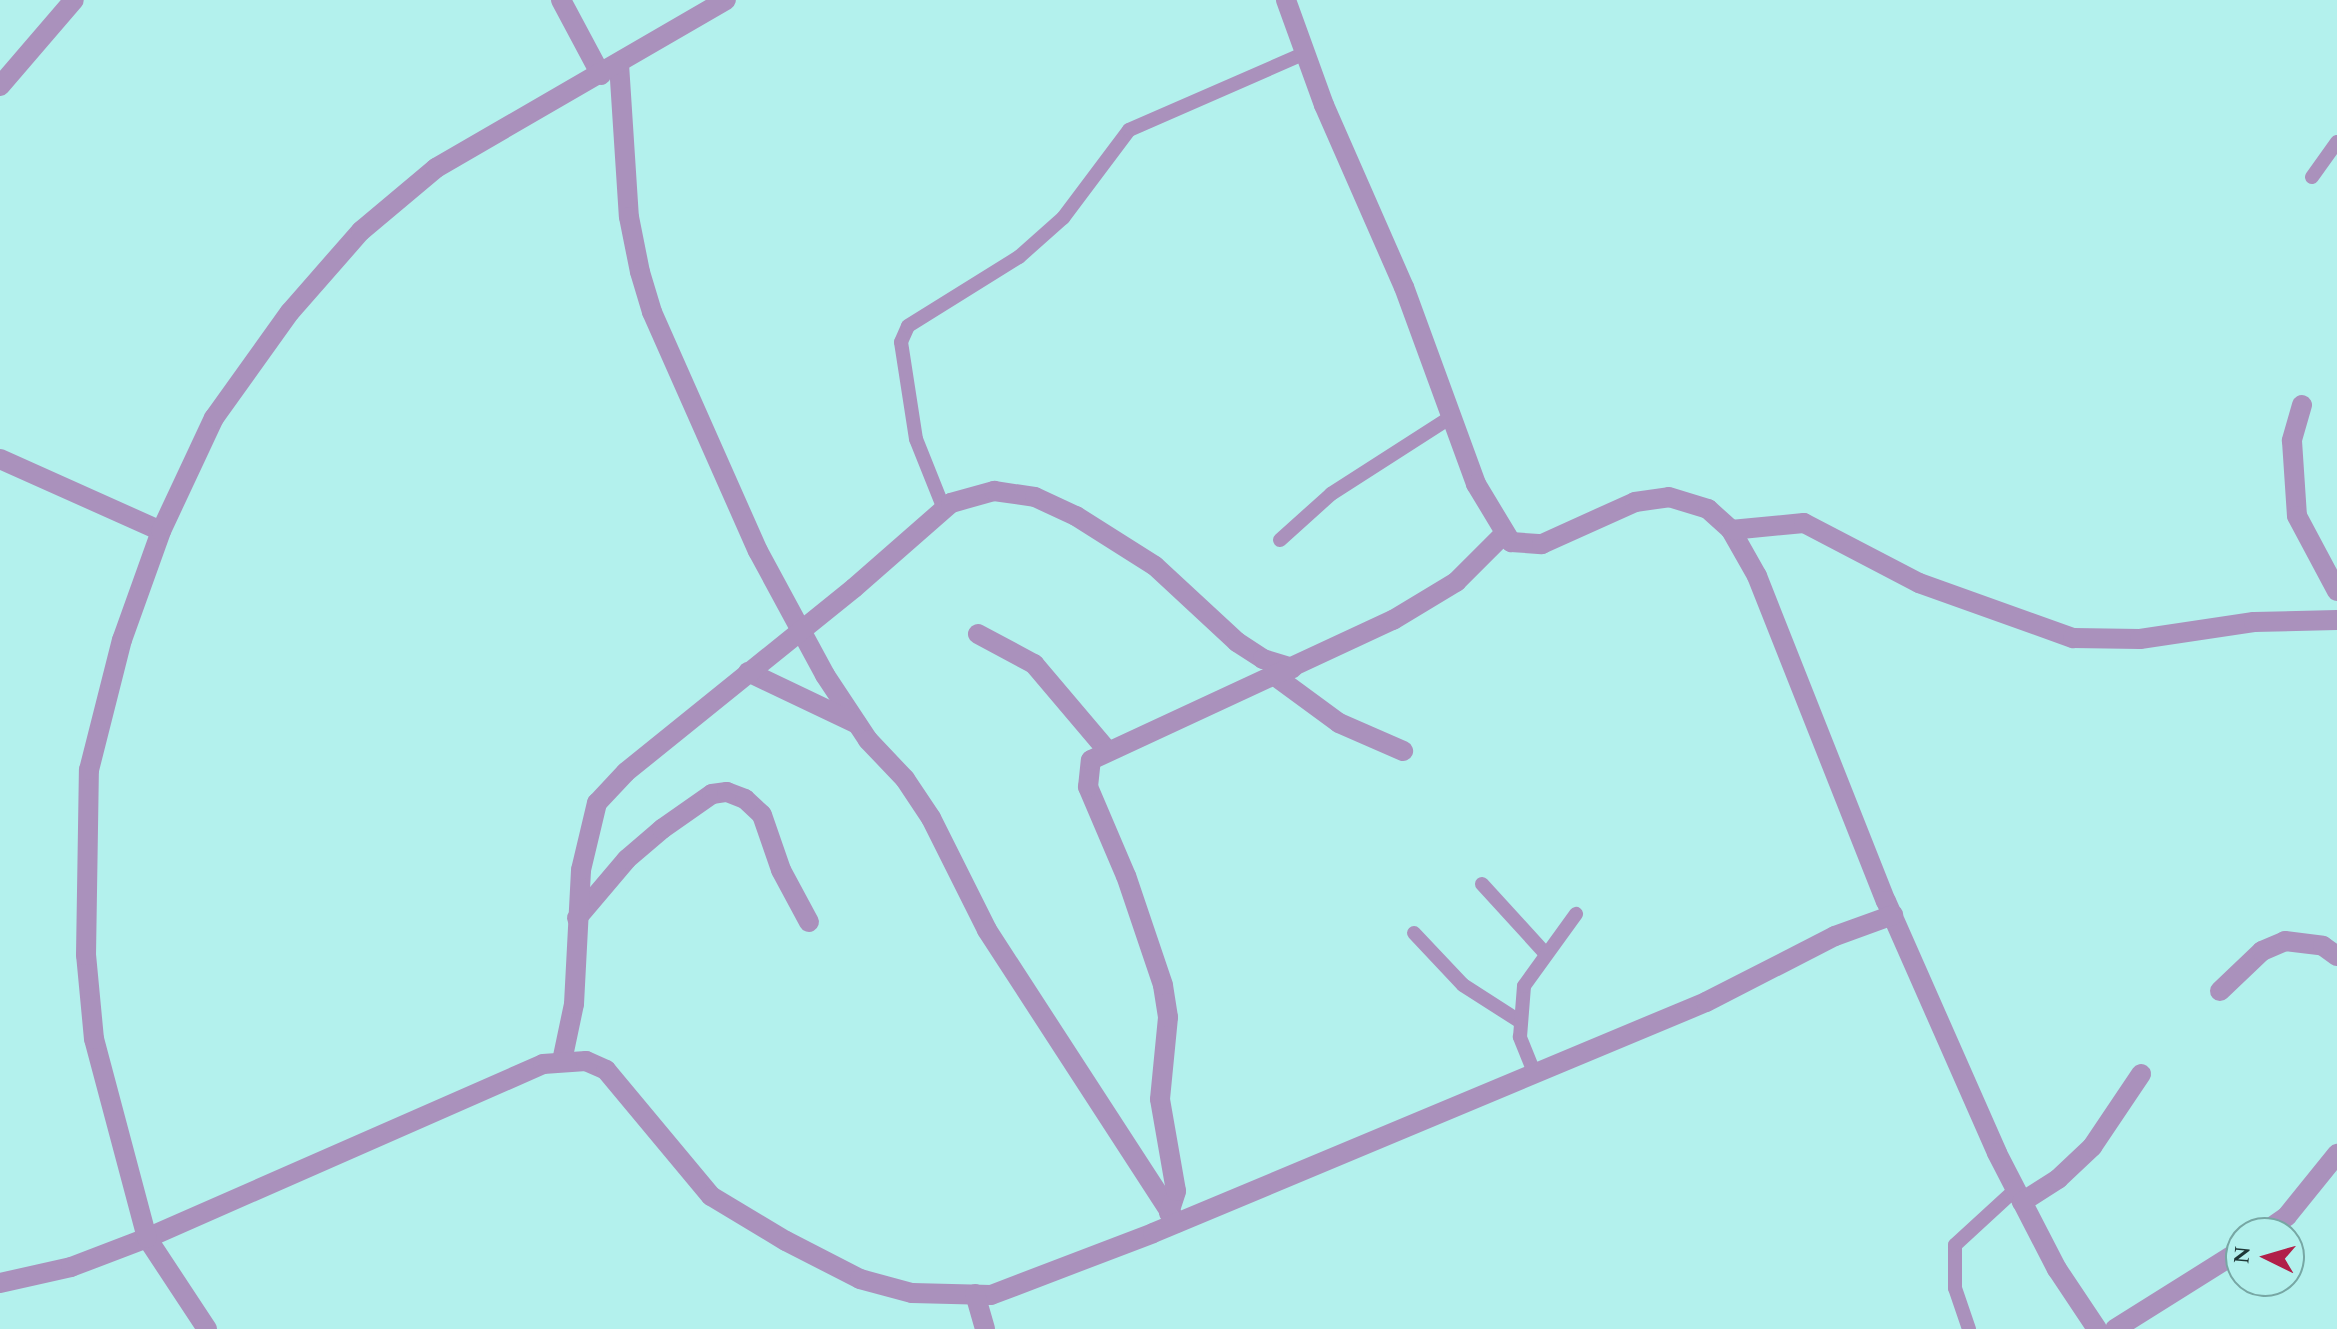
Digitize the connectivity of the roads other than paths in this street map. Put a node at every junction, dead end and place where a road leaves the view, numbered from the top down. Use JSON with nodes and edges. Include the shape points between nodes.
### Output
{"nodes":[{"id":1,"x":74,"y":0,"type":"edge"},
{"id":2,"x":561,"y":0,"type":"edge"},
{"id":3,"x":726,"y":0,"type":"edge"},
{"id":4,"x":1286,"y":0,"type":"edge"},
{"id":5,"x":1305,"y":53,"type":"junction"},
{"id":6,"x":619,"y":64,"type":"junction"},
{"id":7,"x":601,"y":75,"type":"junction"},
{"id":8,"x":0,"y":86,"type":"edge"},
{"id":9,"x":2337,"y":142,"type":"edge"},
{"id":10,"x":2312,"y":177,"type":"dead end"},
{"id":11,"x":2302,"y":405,"type":"dead end"},
{"id":12,"x":1451,"y":417,"type":"junction"},
{"id":13,"x":0,"y":459,"type":"edge"},
{"id":14,"x":944,"y":509,"type":"junction"},
{"id":15,"x":1731,"y":530,"type":"junction"},
{"id":16,"x":161,"y":531,"type":"junction"},
{"id":17,"x":1505,"y":533,"type":"junction"},
{"id":18,"x":1280,"y":540,"type":"dead end"},
{"id":19,"x":2337,"y":591,"type":"edge"},
{"id":20,"x":2337,"y":620,"type":"edge"},
{"id":21,"x":802,"y":629,"type":"junction"},
{"id":22,"x":978,"y":634,"type":"dead end"},
{"id":23,"x":748,"y":672,"type":"junction"},
{"id":24,"x":1284,"y":672,"type":"junction"},
{"id":25,"x":857,"y":724,"type":"junction"},
{"id":26,"x":1107,"y":750,"type":"junction"},
{"id":27,"x":1403,"y":751,"type":"dead end"},
{"id":28,"x":1482,"y":884,"type":"dead end"},
{"id":29,"x":1576,"y":914,"type":"dead end"},
{"id":30,"x":1893,"y":915,"type":"junction"},
{"id":31,"x":577,"y":918,"type":"junction"},
{"id":32,"x":809,"y":922,"type":"dead end"},
{"id":33,"x":1414,"y":933,"type":"dead end"},
{"id":34,"x":1545,"y":953,"type":"junction"},
{"id":35,"x":2337,"y":956,"type":"edge"},
{"id":36,"x":2220,"y":991,"type":"dead end"},
{"id":37,"x":1519,"y":1021,"type":"junction"},
{"id":38,"x":562,"y":1061,"type":"junction"},
{"id":39,"x":1534,"y":1072,"type":"junction"},
{"id":40,"x":2141,"y":1074,"type":"dead end"},
{"id":41,"x":2337,"y":1154,"type":"edge"},
{"id":42,"x":2019,"y":1196,"type":"junction"},
{"id":43,"x":2286,"y":1217,"type":"edge"},
{"id":44,"x":1173,"y":1218,"type":"junction"},
{"id":45,"x":147,"y":1238,"type":"junction"},
{"id":46,"x":2225,"y":1260,"type":"edge"},
{"id":47,"x":0,"y":1283,"type":"edge"},
{"id":48,"x":975,"y":1294,"type":"junction"},
{"id":49,"x":207,"y":1329,"type":"edge"},
{"id":50,"x":985,"y":1329,"type":"edge"},
{"id":51,"x":1969,"y":1329,"type":"edge"},
{"id":52,"x":2097,"y":1329,"type":"edge"},
{"id":53,"x":2115,"y":1329,"type":"edge"}],
"edges":[{"from":1,"to":8,"type":"street"},
{"from":2,"to":7,"type":"street"},
{"from":3,"to":6,"type":"street"},
{"from":4,"to":5,"type":"street"},
{"from":5,"to":12,"type":"street","via":[[1404,287]]},
{"from":5,"to":14,"type":"lane","via":[[1129,130],[1063,218],[1019,257],[908,326],[901,342],[914,428]]},
{"from":6,"to":7,"type":"street"},
{"from":6,"to":21,"type":"street","via":[[629,217],[652,312],[758,551]]},
{"from":7,"to":16,"type":"street","via":[[436,168],[361,231],[290,312],[214,418]]},
{"from":9,"to":10,"type":"lane"},
{"from":11,"to":19,"type":"street","via":[[2292,441],[2297,516]]},
{"from":12,"to":17,"type":"street","via":[[1476,484]]},
{"from":12,"to":18,"type":"lane","via":[[1331,494]]},
{"from":13,"to":16,"type":"street"},
{"from":14,"to":21,"type":"street"},
{"from":14,"to":24,"type":"street","via":[[994,491],[1035,497],[1155,566]]},
{"from":15,"to":17,"type":"street","via":[[1708,509],[1669,497],[1635,502],[1542,544],[1511,542]]},
{"from":15,"to":20,"type":"street","via":[[1804,523],[1919,583],[2073,638],[2140,639],[2254,622]]},
{"from":15,"to":30,"type":"street","via":[[1757,576]]},
{"from":16,"to":45,"type":"street","via":[[122,640],[89,770],[85,875],[94,1039]]},
{"from":17,"to":24,"type":"street","via":[[1456,582],[1393,620]]},
{"from":21,"to":23,"type":"street"},
{"from":21,"to":25,"type":"street"},
{"from":22,"to":26,"type":"street","via":[[1034,664]]},
{"from":23,"to":25,"type":"street"},
{"from":23,"to":31,"type":"street","via":[[626,772],[597,803],[587,830]]},
{"from":24,"to":26,"type":"street"},
{"from":24,"to":27,"type":"street","via":[[1339,723]]},
{"from":25,"to":44,"type":"street","via":[[931,818],[987,930]]},
{"from":26,"to":44,"type":"street","via":[[1091,760],[1088,787],[1126,876],[1168,1017],[1160,1099],[1176,1191]]},
{"from":28,"to":34,"type":"lane"},
{"from":29,"to":34,"type":"lane"},
{"from":30,"to":39,"type":"street","via":[[1835,936],[1706,1002]]},
{"from":30,"to":42,"type":"street"},
{"from":31,"to":32,"type":"street","via":[[627,859],[662,829],[712,794],[727,792],[745,799],[762,815],[781,870]]},
{"from":31,"to":38,"type":"street","via":[[574,1004]]},
{"from":33,"to":37,"type":"lane","via":[[1463,985]]},
{"from":34,"to":37,"type":"lane","via":[[1524,986]]},
{"from":35,"to":36,"type":"street","via":[[2323,946],[2285,941],[2262,951]]},
{"from":37,"to":39,"type":"lane"},
{"from":38,"to":45,"type":"street","via":[[518,1075]]},
{"from":38,"to":48,"type":"street","via":[[586,1061],[606,1070],[711,1196],[786,1241],[860,1279],[912,1293]]},
{"from":39,"to":44,"type":"street"},
{"from":40,"to":42,"type":"street","via":[[2092,1147],[2058,1179]]},
{"from":41,"to":43,"type":"street"},
{"from":42,"to":51,"type":"lane","via":[[1955,1245],[1955,1288]]},
{"from":42,"to":52,"type":"street"},
{"from":44,"to":48,"type":"street","via":[[991,1295]]},
{"from":45,"to":47,"type":"street","via":[[71,1267]]},
{"from":45,"to":49,"type":"street"},
{"from":46,"to":53,"type":"street"},
{"from":48,"to":50,"type":"street"}]}
